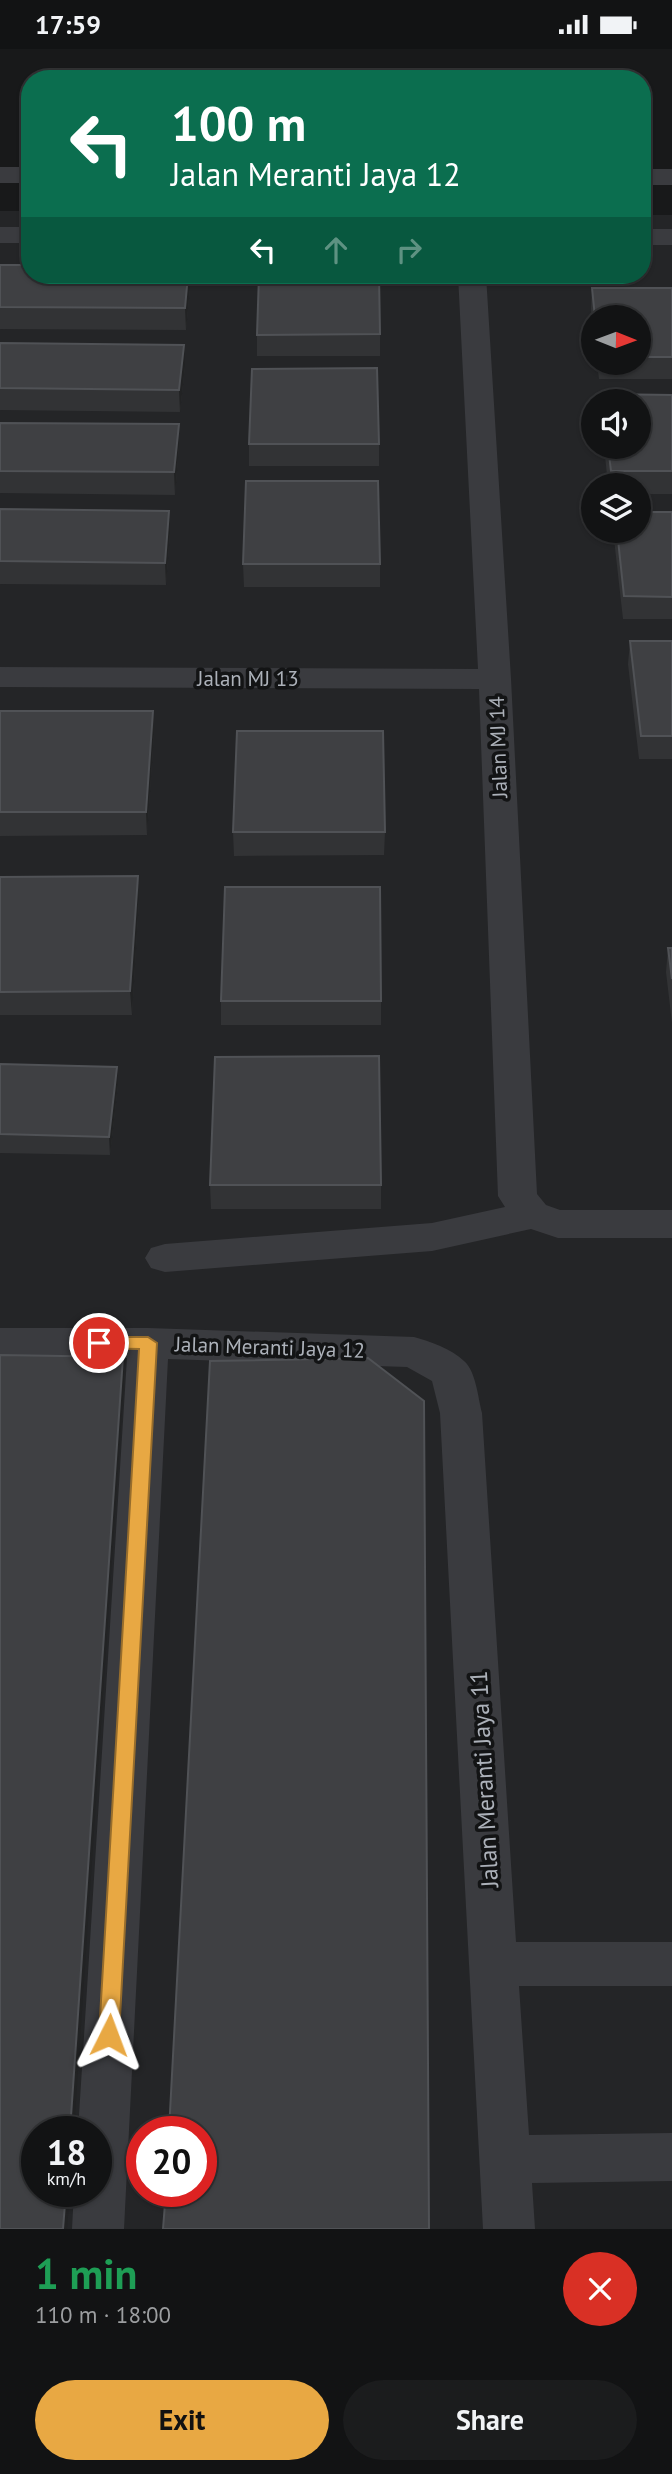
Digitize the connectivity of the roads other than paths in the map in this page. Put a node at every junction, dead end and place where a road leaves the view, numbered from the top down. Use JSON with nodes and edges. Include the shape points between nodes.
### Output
{"nodes":[{"id":1,"x":0,"y":175,"type":"edge"},
{"id":2,"x":21,"y":175,"type":"edge"},
{"id":3,"x":651,"y":177,"type":"edge"},
{"id":4,"x":672,"y":177,"type":"edge"},
{"id":5,"x":0,"y":194,"type":"edge"},
{"id":6,"x":21,"y":194,"type":"edge"},
{"id":7,"x":651,"y":195,"type":"edge"},
{"id":8,"x":672,"y":196,"type":"edge"},
{"id":9,"x":0,"y":235,"type":"edge"},
{"id":10,"x":21,"y":235,"type":"edge"},
{"id":11,"x":651,"y":237,"type":"edge"},
{"id":12,"x":672,"y":237,"type":"edge"},
{"id":13,"x":473,"y":284,"type":"edge"},
{"id":14,"x":0,"y":677,"type":"edge"},
{"id":15,"x":495,"y":679,"type":"junction"},
{"id":16,"x":532,"y":1215,"type":"junction"},
{"id":17,"x":672,"y":1224,"type":"edge"},
{"id":18,"x":165,"y":1258,"type":"dead end"},
{"id":19,"x":0,"y":1343,"type":"edge"},
{"id":20,"x":148,"y":1343,"type":"junction"},
{"id":21,"x":414,"y":1352,"type":"joint"},
{"id":22,"x":495,"y":1964,"type":"junction"},
{"id":23,"x":672,"y":1964,"type":"edge"},
{"id":24,"x":672,"y":2157,"type":"edge"},
{"id":25,"x":506,"y":2159,"type":"junction"},
{"id":26,"x":98,"y":2229,"type":"edge"},
{"id":27,"x":509,"y":2229,"type":"edge"}],
"edges":[{"from":1,"to":2,"type":"street"},
{"from":3,"to":4,"type":"street"},
{"from":5,"to":6,"type":"street"},
{"from":7,"to":8,"type":"street"},
{"from":9,"to":10,"type":"street"},
{"from":11,"to":12,"type":"street"},
{"from":13,"to":15,"type":"street","name":"Jalan MJ 14"},
{"from":14,"to":15,"type":"street","name":"Jalan MJ 13"},
{"from":15,"to":16,"type":"street","name":"Jalan MJ 14","via":[[518,1196]]},
{"from":16,"to":17,"type":"street","via":[[558,1224]]},
{"from":16,"to":18,"type":"street","via":[[432,1237]]},
{"from":19,"to":20,"type":"street","name":"Jalan Meranti Jaya 12"},
{"from":20,"to":21,"type":"street","name":"Jalan Meranti Jaya 12"},
{"from":20,"to":26,"type":"street"},
{"from":21,"to":22,"type":"street","name":"Jalan Meranti Jaya 11","via":[[450,1372],[461,1413]]},
{"from":22,"to":23,"type":"street"},
{"from":22,"to":25,"type":"street","name":"Jalan Meranti Jaya 11"},
{"from":24,"to":25,"type":"street"},
{"from":25,"to":27,"type":"street","name":"Jalan Meranti Jaya 11"}]}
